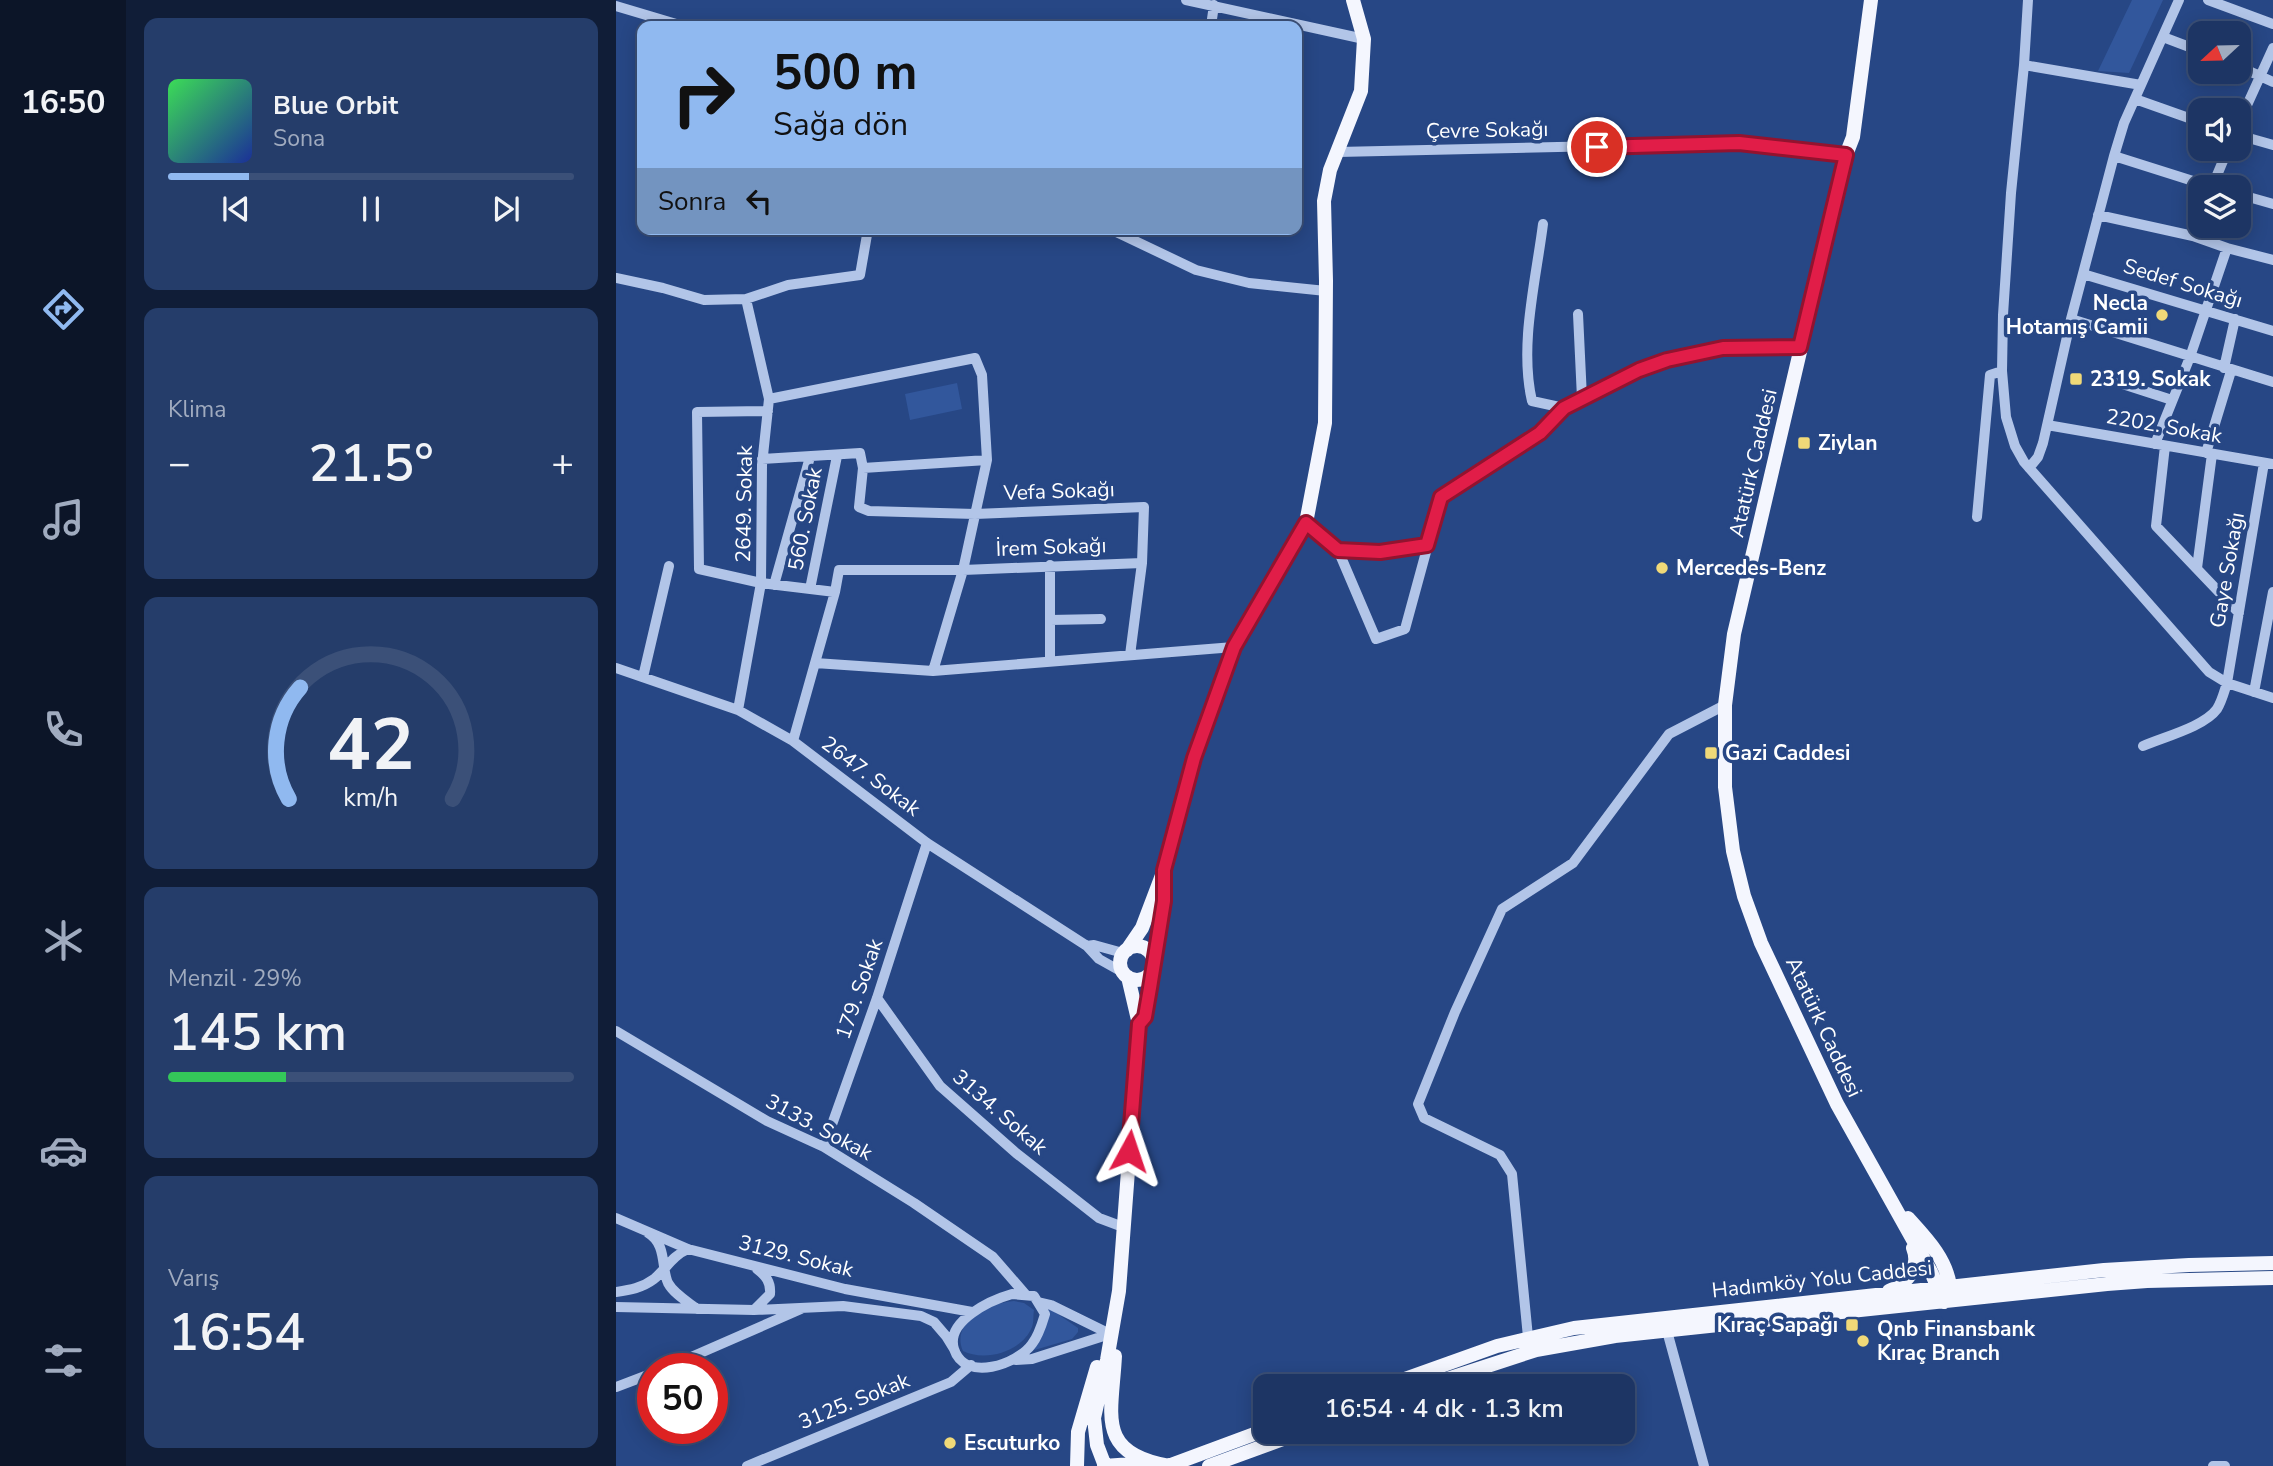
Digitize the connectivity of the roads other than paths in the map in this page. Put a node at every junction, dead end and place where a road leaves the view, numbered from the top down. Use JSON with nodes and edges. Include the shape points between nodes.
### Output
{"nodes":[{"id":1,"x":1186,"y":0,"type":"edge"},
{"id":2,"x":1353,"y":0,"type":"edge"},
{"id":3,"x":1864,"y":0,"type":"edge"},
{"id":4,"x":1871,"y":0,"type":"edge"},
{"id":5,"x":2028,"y":0,"type":"edge"},
{"id":6,"x":2179,"y":0,"type":"edge"},
{"id":7,"x":2208,"y":0,"type":"edge"},
{"id":8,"x":1214,"y":5,"type":"junction"},
{"id":9,"x":616,"y":6,"type":"edge"},
{"id":10,"x":666,"y":21,"type":"edge"},
{"id":11,"x":1212,"y":21,"type":"edge"},
{"id":12,"x":1285,"y":21,"type":"edge"},
{"id":13,"x":2273,"y":24,"type":"edge"},
{"id":14,"x":1302,"y":25,"type":"edge"},
{"id":15,"x":2163,"y":37,"type":"junction"},
{"id":16,"x":1364,"y":39,"type":"junction"},
{"id":17,"x":2188,"y":46,"type":"edge"},
{"id":18,"x":2273,"y":48,"type":"edge"},
{"id":19,"x":2024,"y":65,"type":"junction"},
{"id":20,"x":2251,"y":71,"type":"edge"},
{"id":21,"x":2260,"y":74,"type":"junction"},
{"id":22,"x":2273,"y":82,"type":"edge"},
{"id":23,"x":2141,"y":85,"type":"junction"},
{"id":24,"x":2250,"y":98,"type":"edge"},
{"id":25,"x":2135,"y":99,"type":"junction"},
{"id":26,"x":2188,"y":118,"type":"edge"},
{"id":27,"x":2251,"y":139,"type":"edge"},
{"id":28,"x":2273,"y":145,"type":"edge"},
{"id":29,"x":1338,"y":152,"type":"junction"},
{"id":30,"x":1846,"y":154,"type":"junction"},
{"id":31,"x":2113,"y":156,"type":"junction"},
{"id":32,"x":2188,"y":179,"type":"edge"},
{"id":33,"x":2251,"y":198,"type":"edge"},
{"id":34,"x":2273,"y":204,"type":"edge"},
{"id":35,"x":2098,"y":215,"type":"junction"},
{"id":36,"x":1544,"y":224,"type":"dead end"},
{"id":37,"x":867,"y":235,"type":"edge"},
{"id":38,"x":1122,"y":235,"type":"edge"},
{"id":39,"x":2188,"y":235,"type":"edge"},
{"id":40,"x":2199,"y":238,"type":"edge"},
{"id":41,"x":2227,"y":248,"type":"junction"},
{"id":42,"x":2273,"y":260,"type":"edge"},
{"id":43,"x":2082,"y":274,"type":"junction"},
{"id":44,"x":616,"y":278,"type":"edge"},
{"id":45,"x":1326,"y":291,"type":"junction"},
{"id":46,"x":746,"y":299,"type":"junction"},
{"id":47,"x":2206,"y":309,"type":"junction"},
{"id":48,"x":1578,"y":314,"type":"dead end"},
{"id":49,"x":2071,"y":319,"type":"junction"},
{"id":50,"x":2235,"y":319,"type":"junction"},
{"id":51,"x":2273,"y":331,"type":"edge"},
{"id":52,"x":1800,"y":347,"type":"junction"},
{"id":53,"x":2190,"y":357,"type":"junction"},
{"id":54,"x":2227,"y":369,"type":"junction"},
{"id":55,"x":2002,"y":371,"type":"junction"},
{"id":56,"x":2107,"y":379,"type":"dead end"},
{"id":57,"x":2273,"y":382,"type":"edge"},
{"id":58,"x":1582,"y":398,"type":"junction"},
{"id":59,"x":769,"y":399,"type":"junction"},
{"id":60,"x":2172,"y":400,"type":"junction"},
{"id":61,"x":1564,"y":408,"type":"junction"},
{"id":62,"x":768,"y":411,"type":"junction"},
{"id":63,"x":2048,"y":425,"type":"junction"},
{"id":64,"x":2160,"y":445,"type":"junction"},
{"id":65,"x":2209,"y":453,"type":"junction"},
{"id":66,"x":837,"y":456,"type":"junction"},
{"id":67,"x":810,"y":457,"type":"junction"},
{"id":68,"x":762,"y":460,"type":"junction"},
{"id":69,"x":988,"y":460,"type":"junction"},
{"id":70,"x":2269,"y":464,"type":"edge"},
{"id":71,"x":863,"y":468,"type":"junction"},
{"id":72,"x":2029,"y":468,"type":"junction"},
{"id":73,"x":975,"y":514,"type":"junction"},
{"id":74,"x":1977,"y":517,"type":"dead end"},
{"id":75,"x":1306,"y":523,"type":"junction"},
{"id":76,"x":1427,"y":545,"type":"junction"},
{"id":77,"x":1338,"y":550,"type":"junction"},
{"id":78,"x":1142,"y":563,"type":"junction"},
{"id":79,"x":1050,"y":565,"type":"junction"},
{"id":80,"x":669,"y":566,"type":"dead end"},
{"id":81,"x":2197,"y":568,"type":"junction"},
{"id":82,"x":963,"y":569,"type":"junction"},
{"id":83,"x":761,"y":583,"type":"junction"},
{"id":84,"x":774,"y":585,"type":"junction"},
{"id":85,"x":810,"y":589,"type":"junction"},
{"id":86,"x":835,"y":592,"type":"junction"},
{"id":87,"x":2273,"y":593,"type":"edge"},
{"id":88,"x":2239,"y":612,"type":"junction"},
{"id":89,"x":1101,"y":619,"type":"dead end"},
{"id":90,"x":1050,"y":620,"type":"junction"},
{"id":91,"x":1234,"y":647,"type":"junction"},
{"id":92,"x":1130,"y":655,"type":"junction"},
{"id":93,"x":1050,"y":661,"type":"junction"},
{"id":94,"x":815,"y":663,"type":"junction"},
{"id":95,"x":616,"y":668,"type":"edge"},
{"id":96,"x":933,"y":670,"type":"junction"},
{"id":97,"x":643,"y":677,"type":"junction"},
{"id":98,"x":2227,"y":683,"type":"junction"},
{"id":99,"x":2254,"y":692,"type":"junction"},
{"id":100,"x":2273,"y":698,"type":"edge"},
{"id":101,"x":1725,"y":705,"type":"junction"},
{"id":102,"x":738,"y":710,"type":"junction"},
{"id":103,"x":793,"y":741,"type":"junction"},
{"id":104,"x":2143,"y":746,"type":"dead end"},
{"id":105,"x":927,"y":843,"type":"junction"},
{"id":106,"x":1164,"y":870,"type":"junction"},
{"id":107,"x":1087,"y":946,"type":"junction"},
{"id":108,"x":1125,"y":952,"type":"junction"},
{"id":109,"x":1153,"y":965,"type":"junction"},
{"id":110,"x":1126,"y":975,"type":"junction"},
{"id":111,"x":877,"y":998,"type":"junction"},
{"id":112,"x":1139,"y":1024,"type":"junction"},
{"id":113,"x":616,"y":1031,"type":"edge"},
{"id":114,"x":824,"y":1147,"type":"junction"},
{"id":115,"x":1891,"y":1199,"type":"junction"},
{"id":116,"x":616,"y":1218,"type":"edge"},
{"id":117,"x":629,"y":1223,"type":"junction"},
{"id":118,"x":1123,"y":1227,"type":"junction"},
{"id":119,"x":688,"y":1249,"type":"junction"},
{"id":120,"x":2273,"y":1263,"type":"edge"},
{"id":121,"x":753,"y":1266,"type":"junction"},
{"id":122,"x":666,"y":1267,"type":"junction"},
{"id":123,"x":2273,"y":1278,"type":"edge"},
{"id":124,"x":616,"y":1292,"type":"edge"},
{"id":125,"x":1943,"y":1293,"type":"junction"},
{"id":126,"x":1882,"y":1294,"type":"junction"},
{"id":127,"x":1026,"y":1295,"type":"junction"},
{"id":128,"x":1038,"y":1302,"type":"junction"},
{"id":129,"x":808,"y":1306,"type":"junction"},
{"id":130,"x":616,"y":1307,"type":"edge"},
{"id":131,"x":697,"y":1309,"type":"junction"},
{"id":132,"x":754,"y":1310,"type":"junction"},
{"id":133,"x":972,"y":1312,"type":"junction"},
{"id":134,"x":1667,"y":1331,"type":"junction"},
{"id":135,"x":1110,"y":1334,"type":"junction"},
{"id":136,"x":1528,"y":1337,"type":"junction"},
{"id":137,"x":954,"y":1349,"type":"junction"},
{"id":138,"x":700,"y":1353,"type":"edge"},
{"id":139,"x":1016,"y":1360,"type":"junction"},
{"id":140,"x":971,"y":1365,"type":"junction"},
{"id":141,"x":1420,"y":1374,"type":"edge"},
{"id":142,"x":1463,"y":1374,"type":"edge"},
{"id":143,"x":637,"y":1379,"type":"edge"},
{"id":144,"x":616,"y":1387,"type":"edge"},
{"id":145,"x":1253,"y":1434,"type":"edge"},
{"id":146,"x":1269,"y":1444,"type":"edge"},
{"id":147,"x":1151,"y":1462,"type":"junction"},
{"id":148,"x":747,"y":1466,"type":"edge"},
{"id":149,"x":1076,"y":1466,"type":"edge"},
{"id":150,"x":1104,"y":1466,"type":"edge"},
{"id":151,"x":1169,"y":1466,"type":"edge"},
{"id":152,"x":1209,"y":1466,"type":"edge"},
{"id":153,"x":1704,"y":1466,"type":"edge"},
{"id":154,"x":2213,"y":1466,"type":"edge"},
{"id":155,"x":2225,"y":1466,"type":"edge"}],
"edges":[{"from":1,"to":8,"type":"street"},
{"from":2,"to":16,"type":"main road"},
{"from":3,"to":30,"type":"main road"},
{"from":4,"to":30,"type":"main road","name":"Atatürk Caddesi","via":[[1853,137]]},
{"from":5,"to":19,"type":"street"},
{"from":6,"to":15,"type":"street"},
{"from":7,"to":13,"type":"street"},
{"from":8,"to":11,"type":"street"},
{"from":8,"to":12,"type":"street"},
{"from":9,"to":10,"type":"street"},
{"from":14,"to":16,"type":"street"},
{"from":15,"to":17,"type":"street"},
{"from":15,"to":23,"type":"street"},
{"from":16,"to":29,"type":"main road","via":[[1361,91]]},
{"from":18,"to":21,"type":"street"},
{"from":19,"to":23,"type":"street"},
{"from":19,"to":55,"type":"street","via":[[2010,207]]},
{"from":20,"to":21,"type":"street"},
{"from":21,"to":22,"type":"street"},
{"from":21,"to":24,"type":"street"},
{"from":23,"to":25,"type":"street"},
{"from":25,"to":26,"type":"street"},
{"from":25,"to":31,"type":"street"},
{"from":27,"to":28,"type":"street"},
{"from":29,"to":30,"type":"street","name":"Çevre Sokağı","via":[[1739,143]]},
{"from":29,"to":45,"type":"main road","via":[[1324,201]]},
{"from":30,"to":52,"type":"main road","name":"Atatürk Caddesi"},
{"from":31,"to":32,"type":"street"},
{"from":31,"to":35,"type":"street"},
{"from":33,"to":34,"type":"street"},
{"from":35,"to":39,"type":"street"},
{"from":35,"to":43,"type":"street"},
{"from":36,"to":61,"type":"street","via":[[1526,353],[1528,384],[1532,401]]},
{"from":37,"to":46,"type":"street","via":[[860,275],[788,285]]},
{"from":38,"to":45,"type":"street","via":[[1196,271],[1249,283]]},
{"from":40,"to":41,"type":"street"},
{"from":41,"to":42,"type":"street"},
{"from":41,"to":47,"type":"street"},
{"from":43,"to":47,"type":"street","name":"Sedef Sokağı"},
{"from":43,"to":49,"type":"street"},
{"from":44,"to":46,"type":"street","via":[[704,300]]},
{"from":45,"to":75,"type":"main road","via":[[1325,423]]},
{"from":46,"to":59,"type":"street","name":"2649. Sokak"},
{"from":47,"to":50,"type":"street","name":"Sedef Sokağı"},
{"from":47,"to":53,"type":"street"},
{"from":48,"to":58,"type":"street"},
{"from":49,"to":53,"type":"street"},
{"from":49,"to":63,"type":"street"},
{"from":50,"to":51,"type":"street","name":"Sedef Sokağı"},
{"from":50,"to":54,"type":"street"},
{"from":52,"to":58,"type":"street","via":[[1723,348],[1667,360]]},
{"from":52,"to":101,"type":"main road","name":"Atatürk Caddesi","via":[[1734,634]]},
{"from":53,"to":54,"type":"street"},
{"from":53,"to":60,"type":"street"},
{"from":54,"to":57,"type":"street"},
{"from":54,"to":65,"type":"street"},
{"from":55,"to":72,"type":"street","via":[[2006,417],[2015,446]]},
{"from":55,"to":74,"type":"street","via":[[1990,375]]},
{"from":56,"to":60,"type":"street"},
{"from":58,"to":61,"type":"street"},
{"from":59,"to":62,"type":"street","name":"2649. Sokak"},
{"from":59,"to":69,"type":"street","via":[[975,358],[982,374]]},
{"from":60,"to":64,"type":"street"},
{"from":61,"to":76,"type":"street","via":[[1540,433],[1441,497]]},
{"from":62,"to":68,"type":"street","name":"2649. Sokak"},
{"from":62,"to":83,"type":"street","via":[[697,412],[699,569]]},
{"from":63,"to":64,"type":"street","name":"2202. Sokak"},
{"from":63,"to":72,"type":"street","via":[[2038,457]]},
{"from":64,"to":65,"type":"street","name":"2202. Sokak"},
{"from":64,"to":81,"type":"street","via":[[2156,526]]},
{"from":65,"to":70,"type":"street","name":"2202. Sokak"},
{"from":65,"to":81,"type":"street"},
{"from":66,"to":67,"type":"street"},
{"from":66,"to":71,"type":"street","via":[[860,453]]},
{"from":66,"to":85,"type":"street","name":"560. Sokak"},
{"from":67,"to":68,"type":"street"},
{"from":67,"to":84,"type":"street"},
{"from":68,"to":83,"type":"street","name":"2649. Sokak"},
{"from":69,"to":71,"type":"street"},
{"from":69,"to":73,"type":"street"},
{"from":70,"to":88,"type":"street","name":"Gaye Sokağı"},
{"from":71,"to":73,"type":"street","name":"Vefa Sokağı","via":[[859,507]]},
{"from":72,"to":98,"type":"street","via":[[2209,672]]},
{"from":73,"to":78,"type":"street","name":"Vefa Sokağı","via":[[1144,507]]},
{"from":73,"to":82,"type":"street"},
{"from":75,"to":77,"type":"street"},
{"from":75,"to":91,"type":"main road"},
{"from":76,"to":77,"type":"street","via":[[1380,552]]},
{"from":76,"to":77,"type":"street","via":[[1405,629],[1376,639]]},
{"from":78,"to":79,"type":"street","name":"İrem Sokağı"},
{"from":78,"to":92,"type":"street"},
{"from":79,"to":82,"type":"street","name":"İrem Sokağı"},
{"from":79,"to":90,"type":"street"},
{"from":80,"to":97,"type":"street"},
{"from":81,"to":88,"type":"street"},
{"from":82,"to":86,"type":"street","name":"İrem Sokağı","via":[[839,570]]},
{"from":82,"to":96,"type":"street"},
{"from":83,"to":84,"type":"street"},
{"from":83,"to":102,"type":"street","name":"2649. Sokak"},
{"from":84,"to":85,"type":"street"},
{"from":85,"to":86,"type":"street"},
{"from":86,"to":94,"type":"street"},
{"from":87,"to":99,"type":"street"},
{"from":88,"to":98,"type":"street","name":"Gaye Sokağı"},
{"from":89,"to":90,"type":"street"},
{"from":90,"to":93,"type":"street"},
{"from":91,"to":92,"type":"street"},
{"from":91,"to":106,"type":"main road","via":[[1194,758]]},
{"from":92,"to":93,"type":"street"},
{"from":93,"to":96,"type":"street"},
{"from":94,"to":96,"type":"street"},
{"from":94,"to":103,"type":"street"},
{"from":95,"to":97,"type":"street","name":"2647. Sokak"},
{"from":97,"to":102,"type":"street","name":"2647. Sokak"},
{"from":98,"to":99,"type":"street"},
{"from":98,"to":104,"type":"street","name":"Gaye Sokağı","via":[[2206,720]]},
{"from":99,"to":100,"type":"street"},
{"from":101,"to":115,"type":"main road","name":"Atatürk Caddesi","via":[[1725,787],[1744,896],[1761,943],[1837,1104]]},
{"from":101,"to":136,"type":"street","via":[[1669,734],[1573,863],[1503,909],[1418,1104],[1424,1118],[1500,1155],[1512,1174]]},
{"from":102,"to":103,"type":"street","name":"2647. Sokak"},
{"from":103,"to":105,"type":"street","name":"2647. Sokak"},
{"from":105,"to":107,"type":"street","name":"2647. Sokak"},
{"from":105,"to":111,"type":"street","name":"179. Sokak"},
{"from":106,"to":108,"type":"main road","via":[[1142,928]]},
{"from":106,"to":109,"type":"main road","via":[[1164,901]]},
{"from":107,"to":108,"type":"street"},
{"from":107,"to":110,"type":"street","name":"2647. Sokak"},
{"from":108,"to":109,"type":"main road","via":[[1142,947],[1151,954]]},
{"from":108,"to":110,"type":"main road","via":[[1120,963]]},
{"from":109,"to":110,"type":"main road","via":[[1144,979]]},
{"from":109,"to":112,"type":"main road","via":[[1145,1017]]},
{"from":110,"to":112,"type":"main road"},
{"from":111,"to":114,"type":"street","name":"179. Sokak"},
{"from":111,"to":118,"type":"street","name":"3134. Sokak","via":[[940,1086],[1099,1218]]},
{"from":112,"to":118,"type":"main road"},
{"from":113,"to":114,"type":"street","name":"3133. Sokak","via":[[767,1122]]},
{"from":114,"to":127,"type":"street","name":"3133. Sokak","via":[[993,1256]]},
{"from":115,"to":125,"type":"main road"},
{"from":115,"to":126,"type":"main road","via":[[1916,1261],[1906,1281]]},
{"from":116,"to":117,"type":"street","name":"3129. Sokak"},
{"from":117,"to":119,"type":"street","name":"3129. Sokak"},
{"from":117,"to":122,"type":"street","via":[[653,1236]]},
{"from":118,"to":135,"type":"main road","via":[[1119,1291]]},
{"from":119,"to":121,"type":"street","name":"3129. Sokak"},
{"from":119,"to":122,"type":"street","via":[[676,1254]]},
{"from":120,"to":125,"type":"main road","name":"Hadımköy Yolu Caddesi","via":[[2142,1267]]},
{"from":121,"to":132,"type":"street","via":[[771,1287]]},
{"from":121,"to":133,"type":"street","name":"3129. Sokak","via":[[845,1289]]},
{"from":122,"to":124,"type":"street","via":[[638,1288]]},
{"from":122,"to":131,"type":"street","via":[[670,1286]]},
{"from":123,"to":125,"type":"main road","name":"Hadımköy Yolu Caddesi"},
{"from":125,"to":126,"type":"main road","name":"Hadımköy Yolu Caddesi"},
{"from":125,"to":134,"type":"main road","name":"Hadımköy Yolu Caddesi","via":[[1864,1310]]},
{"from":126,"to":136,"type":"main road","name":"Hadımköy Yolu Caddesi","via":[[1603,1324]]},
{"from":127,"to":128,"type":"street"},
{"from":127,"to":133,"type":"street","via":[[996,1299]]},
{"from":128,"to":135,"type":"street"},
{"from":128,"to":139,"type":"street","via":[[1045,1314],[1040,1331]]},
{"from":129,"to":132,"type":"street"},
{"from":129,"to":137,"type":"street","via":[[921,1317],[934,1322]]},
{"from":129,"to":138,"type":"street"},
{"from":130,"to":131,"type":"street"},
{"from":131,"to":132,"type":"street"},
{"from":133,"to":137,"type":"street","via":[[955,1334]]},
{"from":134,"to":142,"type":"main road","name":"Hadımköy Yolu Caddesi","via":[[1536,1350]]},
{"from":134,"to":153,"type":"street"},
{"from":135,"to":139,"type":"street"},
{"from":135,"to":147,"type":"main road","via":[[1115,1355],[1113,1431],[1122,1448]]},
{"from":135,"to":149,"type":"main road","via":[[1084,1408]]},
{"from":135,"to":150,"type":"main road","via":[[1094,1418]]},
{"from":136,"to":141,"type":"main road","name":"Hadımköy Yolu Caddesi"},
{"from":137,"to":140,"type":"street"},
{"from":139,"to":140,"type":"street","via":[[985,1369]]},
{"from":140,"to":148,"type":"street","name":"3125. Sokak","via":[[951,1382]]},
{"from":143,"to":144,"type":"street"},
{"from":145,"to":151,"type":"main road"},
{"from":146,"to":152,"type":"main road"},
{"from":147,"to":150,"type":"main road"},
{"from":147,"to":151,"type":"main road"},
{"from":154,"to":155,"type":"street"}]}
